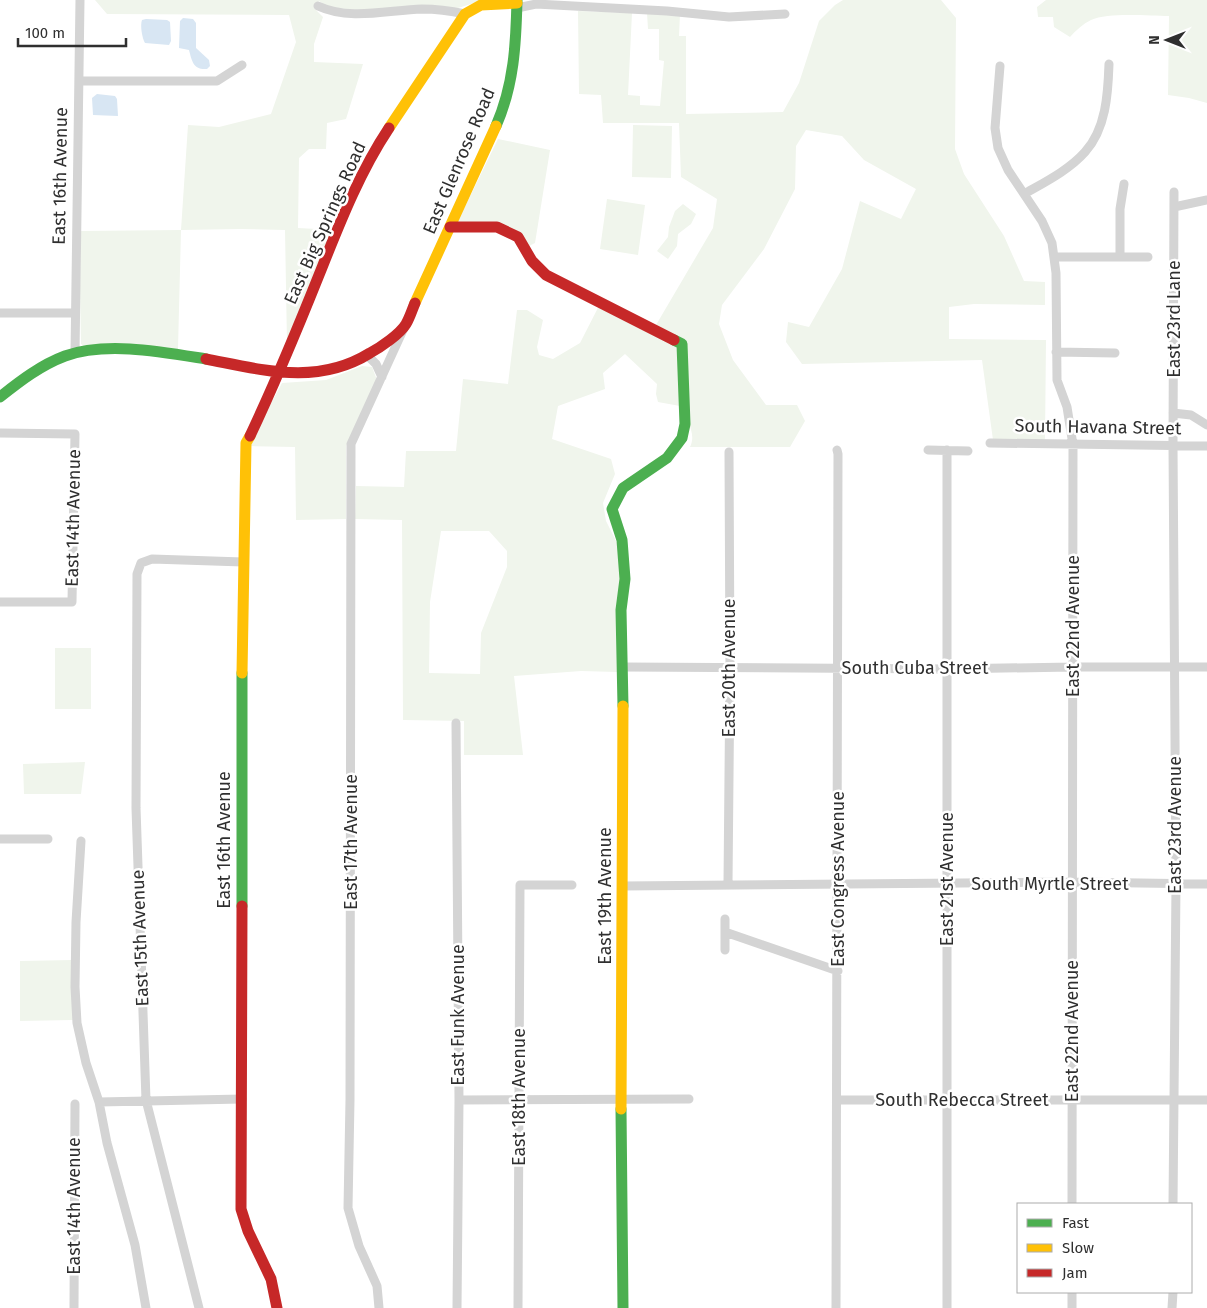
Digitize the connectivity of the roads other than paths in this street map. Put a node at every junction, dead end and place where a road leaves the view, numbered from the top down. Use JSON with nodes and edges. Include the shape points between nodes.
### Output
{"nodes":[{"id":1,"x":80,"y":0,"type":"edge"},
{"id":2,"x":517,"y":4,"type":"edge"},
{"id":3,"x":318,"y":6,"type":"dead end"},
{"id":4,"x":465,"y":14,"type":"junction"},
{"id":5,"x":786,"y":14,"type":"dead end"},
{"id":6,"x":1109,"y":64,"type":"dead end"},
{"id":7,"x":242,"y":65,"type":"dead end"},
{"id":8,"x":1000,"y":66,"type":"dead end"},
{"id":9,"x":79,"y":81,"type":"junction"},
{"id":10,"x":1124,"y":184,"type":"dead end"},
{"id":11,"x":1174,"y":192,"type":"dead end"},
{"id":12,"x":1024,"y":194,"type":"junction"},
{"id":13,"x":1207,"y":200,"type":"edge"},
{"id":14,"x":1174,"y":207,"type":"junction"},
{"id":15,"x":450,"y":227,"type":"junction"},
{"id":16,"x":1054,"y":257,"type":"junction"},
{"id":17,"x":1120,"y":257,"type":"junction"},
{"id":18,"x":1148,"y":257,"type":"dead end"},
{"id":19,"x":0,"y":313,"type":"edge"},
{"id":20,"x":76,"y":314,"type":"junction"},
{"id":21,"x":405,"y":326,"type":"junction"},
{"id":22,"x":76,"y":352,"type":"junction"},
{"id":23,"x":1056,"y":352,"type":"junction"},
{"id":24,"x":1115,"y":352,"type":"dead end"},
{"id":25,"x":368,"y":356,"type":"junction"},
{"id":26,"x":280,"y":372,"type":"junction"},
{"id":27,"x":382,"y":377,"type":"junction"},
{"id":28,"x":0,"y":397,"type":"edge"},
{"id":29,"x":1173,"y":413,"type":"junction"},
{"id":30,"x":1207,"y":425,"type":"edge"},
{"id":31,"x":0,"y":433,"type":"edge"},
{"id":32,"x":990,"y":443,"type":"dead end"},
{"id":33,"x":1073,"y":445,"type":"junction"},
{"id":34,"x":1173,"y":446,"type":"junction"},
{"id":35,"x":1207,"y":446,"type":"edge"},
{"id":36,"x":837,"y":450,"type":"dead end"},
{"id":37,"x":928,"y":450,"type":"dead end"},
{"id":38,"x":947,"y":450,"type":"junction"},
{"id":39,"x":968,"y":451,"type":"dead end"},
{"id":40,"x":729,"y":452,"type":"dead end"},
{"id":41,"x":243,"y":562,"type":"junction"},
{"id":42,"x":0,"y":602,"type":"edge"},
{"id":43,"x":623,"y":667,"type":"junction"},
{"id":44,"x":1072,"y":667,"type":"junction"},
{"id":45,"x":1174,"y":667,"type":"junction"},
{"id":46,"x":1207,"y":667,"type":"edge"},
{"id":47,"x":730,"y":668,"type":"junction"},
{"id":48,"x":838,"y":668,"type":"junction"},
{"id":49,"x":947,"y":669,"type":"junction"},
{"id":50,"x":456,"y":723,"type":"dead end"},
{"id":51,"x":0,"y":839,"type":"edge"},
{"id":52,"x":48,"y":839,"type":"dead end"},
{"id":53,"x":81,"y":841,"type":"dead end"},
{"id":54,"x":1073,"y":882,"type":"junction"},
{"id":55,"x":728,"y":884,"type":"junction"},
{"id":56,"x":838,"y":884,"type":"junction"},
{"id":57,"x":947,"y":884,"type":"junction"},
{"id":58,"x":1176,"y":884,"type":"junction"},
{"id":59,"x":1207,"y":884,"type":"edge"},
{"id":60,"x":572,"y":885,"type":"dead end"},
{"id":61,"x":623,"y":886,"type":"junction"},
{"id":62,"x":725,"y":919,"type":"dead end"},
{"id":63,"x":725,"y":932,"type":"junction"},
{"id":64,"x":725,"y":950,"type":"dead end"},
{"id":65,"x":838,"y":971,"type":"junction"},
{"id":66,"x":242,"y":1099,"type":"junction"},
{"id":67,"x":621,"y":1099,"type":"junction"},
{"id":68,"x":689,"y":1099,"type":"dead end"},
{"id":69,"x":146,"y":1100,"type":"junction"},
{"id":70,"x":459,"y":1100,"type":"junction"},
{"id":71,"x":519,"y":1100,"type":"junction"},
{"id":72,"x":837,"y":1100,"type":"junction"},
{"id":73,"x":947,"y":1100,"type":"junction"},
{"id":74,"x":1072,"y":1100,"type":"junction"},
{"id":75,"x":1174,"y":1100,"type":"junction"},
{"id":76,"x":1207,"y":1100,"type":"edge"},
{"id":77,"x":100,"y":1102,"type":"junction"},
{"id":78,"x":75,"y":1104,"type":"dead end"},
{"id":79,"x":1072,"y":1203,"type":"edge"},
{"id":80,"x":1173,"y":1203,"type":"edge"},
{"id":81,"x":1072,"y":1293,"type":"edge"},
{"id":82,"x":1172,"y":1293,"type":"edge"},
{"id":83,"x":74,"y":1308,"type":"edge"},
{"id":84,"x":146,"y":1308,"type":"edge"},
{"id":85,"x":199,"y":1308,"type":"edge"},
{"id":86,"x":277,"y":1308,"type":"edge"},
{"id":87,"x":379,"y":1308,"type":"edge"},
{"id":88,"x":457,"y":1308,"type":"edge"},
{"id":89,"x":518,"y":1308,"type":"edge"},
{"id":90,"x":622,"y":1308,"type":"edge"},
{"id":91,"x":836,"y":1308,"type":"edge"},
{"id":92,"x":947,"y":1308,"type":"edge"},
{"id":93,"x":1072,"y":1308,"type":"edge"},
{"id":94,"x":1172,"y":1308,"type":"edge"}],
"edges":[{"from":1,"to":9,"type":"street","name":"East 16th Avenue"},
{"from":2,"to":4,"type":"street","via":[[481,5]]},
{"from":2,"to":5,"type":"street","via":[[667,10],[729,17]]},
{"from":2,"to":15,"type":"street","name":"East Glenrose Road","via":[[511,81],[501,114]]},
{"from":3,"to":4,"type":"street","via":[[346,14],[423,9]]},
{"from":4,"to":26,"type":"street","name":"East Big Springs Road","via":[[382,140],[346,209]]},
{"from":6,"to":12,"type":"street","via":[[1106,107],[1097,133],[1085,152],[1059,173]]},
{"from":7,"to":9,"type":"street","via":[[217,81]]},
{"from":8,"to":12,"type":"street","name":"East 22nd Avenue","via":[[995,128],[998,148]]},
{"from":9,"to":20,"type":"street","name":"East 16th Avenue"},
{"from":10,"to":17,"type":"street","via":[[1120,209]]},
{"from":11,"to":14,"type":"street","name":"East 23rd Lane"},
{"from":12,"to":16,"type":"street","name":"East 22nd Avenue","via":[[1042,221],[1052,243]]},
{"from":13,"to":14,"type":"street"},
{"from":14,"to":29,"type":"street","name":"East 23rd Lane"},
{"from":15,"to":21,"type":"street","name":"East Glenrose Road"},
{"from":15,"to":43,"type":"street","name":"East 19th Avenue","via":[[497,227],[518,237],[532,261],[546,275],[682,344],[685,424],[682,438],[667,458],[623,488],[612,509],[622,540],[625,579],[621,610]]},
{"from":16,"to":17,"type":"street"},
{"from":16,"to":23,"type":"street","name":"East 22nd Avenue"},
{"from":17,"to":18,"type":"street"},
{"from":19,"to":20,"type":"street"},
{"from":20,"to":22,"type":"street","name":"East 16th Avenue"},
{"from":21,"to":25,"type":"street"},
{"from":21,"to":27,"type":"street","name":"East 17th Avenue"},
{"from":22,"to":26,"type":"street","via":[[145,351]]},
{"from":22,"to":28,"type":"street","via":[[34,373]]},
{"from":23,"to":24,"type":"street"},
{"from":23,"to":33,"type":"street","name":"East 22nd Avenue","via":[[1057,380]]},
{"from":25,"to":26,"type":"street","via":[[314,374]]},
{"from":25,"to":27,"type":"street"},
{"from":26,"to":41,"type":"street","name":"East 16th Avenue","via":[[246,443]]},
{"from":27,"to":87,"type":"street","name":"East 17th Avenue","via":[[351,444],[350,561],[348,1208],[359,1246],[377,1286]]},
{"from":29,"to":30,"type":"street","via":[[1190,414]]},
{"from":29,"to":34,"type":"street","name":"East 23rd Lane"},
{"from":31,"to":42,"type":"street","name":"East 14th Avenue","via":[[75,434],[72,602]]},
{"from":32,"to":33,"type":"street","name":"South Havana Street"},
{"from":33,"to":34,"type":"street","name":"South Havana Street"},
{"from":33,"to":44,"type":"street","name":"East 22nd Avenue"},
{"from":34,"to":35,"type":"street","name":"South Havana Street"},
{"from":34,"to":45,"type":"street","name":"East 23rd Avenue"},
{"from":36,"to":48,"type":"street","name":"East Congress Avenue"},
{"from":37,"to":38,"type":"street"},
{"from":38,"to":39,"type":"street"},
{"from":38,"to":49,"type":"street","name":"East 21st Avenue"},
{"from":40,"to":47,"type":"street","name":"East 20th Avenue"},
{"from":41,"to":66,"type":"street","name":"East 16th Avenue"},
{"from":41,"to":69,"type":"street","name":"East 15th Avenue","via":[[152,559],[142,563],[137,574],[136,808]]},
{"from":43,"to":47,"type":"street","name":"South Cuba Street"},
{"from":43,"to":61,"type":"street","name":"East 19th Avenue"},
{"from":44,"to":45,"type":"street","name":"South Cuba Street"},
{"from":44,"to":49,"type":"street","name":"South Cuba Street"},
{"from":44,"to":54,"type":"street","name":"East 22nd Avenue"},
{"from":45,"to":46,"type":"street","name":"South Cuba Street"},
{"from":45,"to":58,"type":"street","name":"East 23rd Avenue"},
{"from":47,"to":48,"type":"street","name":"South Cuba Street"},
{"from":47,"to":55,"type":"street","name":"East 20th Avenue"},
{"from":48,"to":49,"type":"street","name":"South Cuba Street"},
{"from":48,"to":56,"type":"street","name":"East Congress Avenue"},
{"from":49,"to":57,"type":"street","name":"East 21st Avenue"},
{"from":50,"to":70,"type":"street","name":"East Funk Avenue"},
{"from":51,"to":52,"type":"street"},
{"from":53,"to":77,"type":"street","via":[[75,996],[86,1063]]},
{"from":54,"to":57,"type":"street","name":"South Myrtle Street"},
{"from":54,"to":58,"type":"street","name":"South Myrtle Street"},
{"from":54,"to":74,"type":"street","name":"East 22nd Avenue"},
{"from":55,"to":56,"type":"street","name":"South Myrtle Street"},
{"from":55,"to":61,"type":"street","name":"South Myrtle Street"},
{"from":56,"to":57,"type":"street","name":"South Myrtle Street"},
{"from":56,"to":65,"type":"street","name":"East Congress Avenue"},
{"from":57,"to":73,"type":"street","name":"East 21st Avenue"},
{"from":58,"to":59,"type":"street","name":"South Myrtle Street"},
{"from":58,"to":75,"type":"street","name":"East 23rd Avenue"},
{"from":60,"to":71,"type":"street","name":"East 18th Avenue","via":[[520,885]]},
{"from":61,"to":67,"type":"street","name":"East 19th Avenue"},
{"from":62,"to":63,"type":"street"},
{"from":63,"to":64,"type":"street"},
{"from":63,"to":65,"type":"street"},
{"from":65,"to":72,"type":"street","name":"East Congress Avenue"},
{"from":66,"to":69,"type":"street"},
{"from":66,"to":86,"type":"street","name":"East 16th Avenue","via":[[241,1209],[271,1278]]},
{"from":67,"to":68,"type":"street"},
{"from":67,"to":71,"type":"street"},
{"from":67,"to":90,"type":"street","name":"East 19th Avenue"},
{"from":69,"to":77,"type":"street"},
{"from":69,"to":85,"type":"street","name":"East 15th Avenue"},
{"from":70,"to":71,"type":"street"},
{"from":70,"to":88,"type":"street","name":"East Funk Avenue"},
{"from":71,"to":89,"type":"street","name":"East 18th Avenue"},
{"from":72,"to":73,"type":"street","name":"South Rebecca Street"},
{"from":72,"to":91,"type":"street","name":"East Congress Avenue"},
{"from":73,"to":74,"type":"street","name":"South Rebecca Street"},
{"from":73,"to":92,"type":"street","name":"East 21st Avenue"},
{"from":74,"to":75,"type":"street","name":"South Rebecca Street"},
{"from":74,"to":79,"type":"street","name":"East 22nd Avenue"},
{"from":75,"to":76,"type":"street","name":"South Rebecca Street"},
{"from":75,"to":80,"type":"street","name":"East 23rd Avenue"},
{"from":77,"to":84,"type":"street","via":[[107,1143],[135,1245]]},
{"from":78,"to":83,"type":"street","name":"East 14th Avenue"},
{"from":81,"to":93,"type":"street"},
{"from":82,"to":94,"type":"street"}]}
